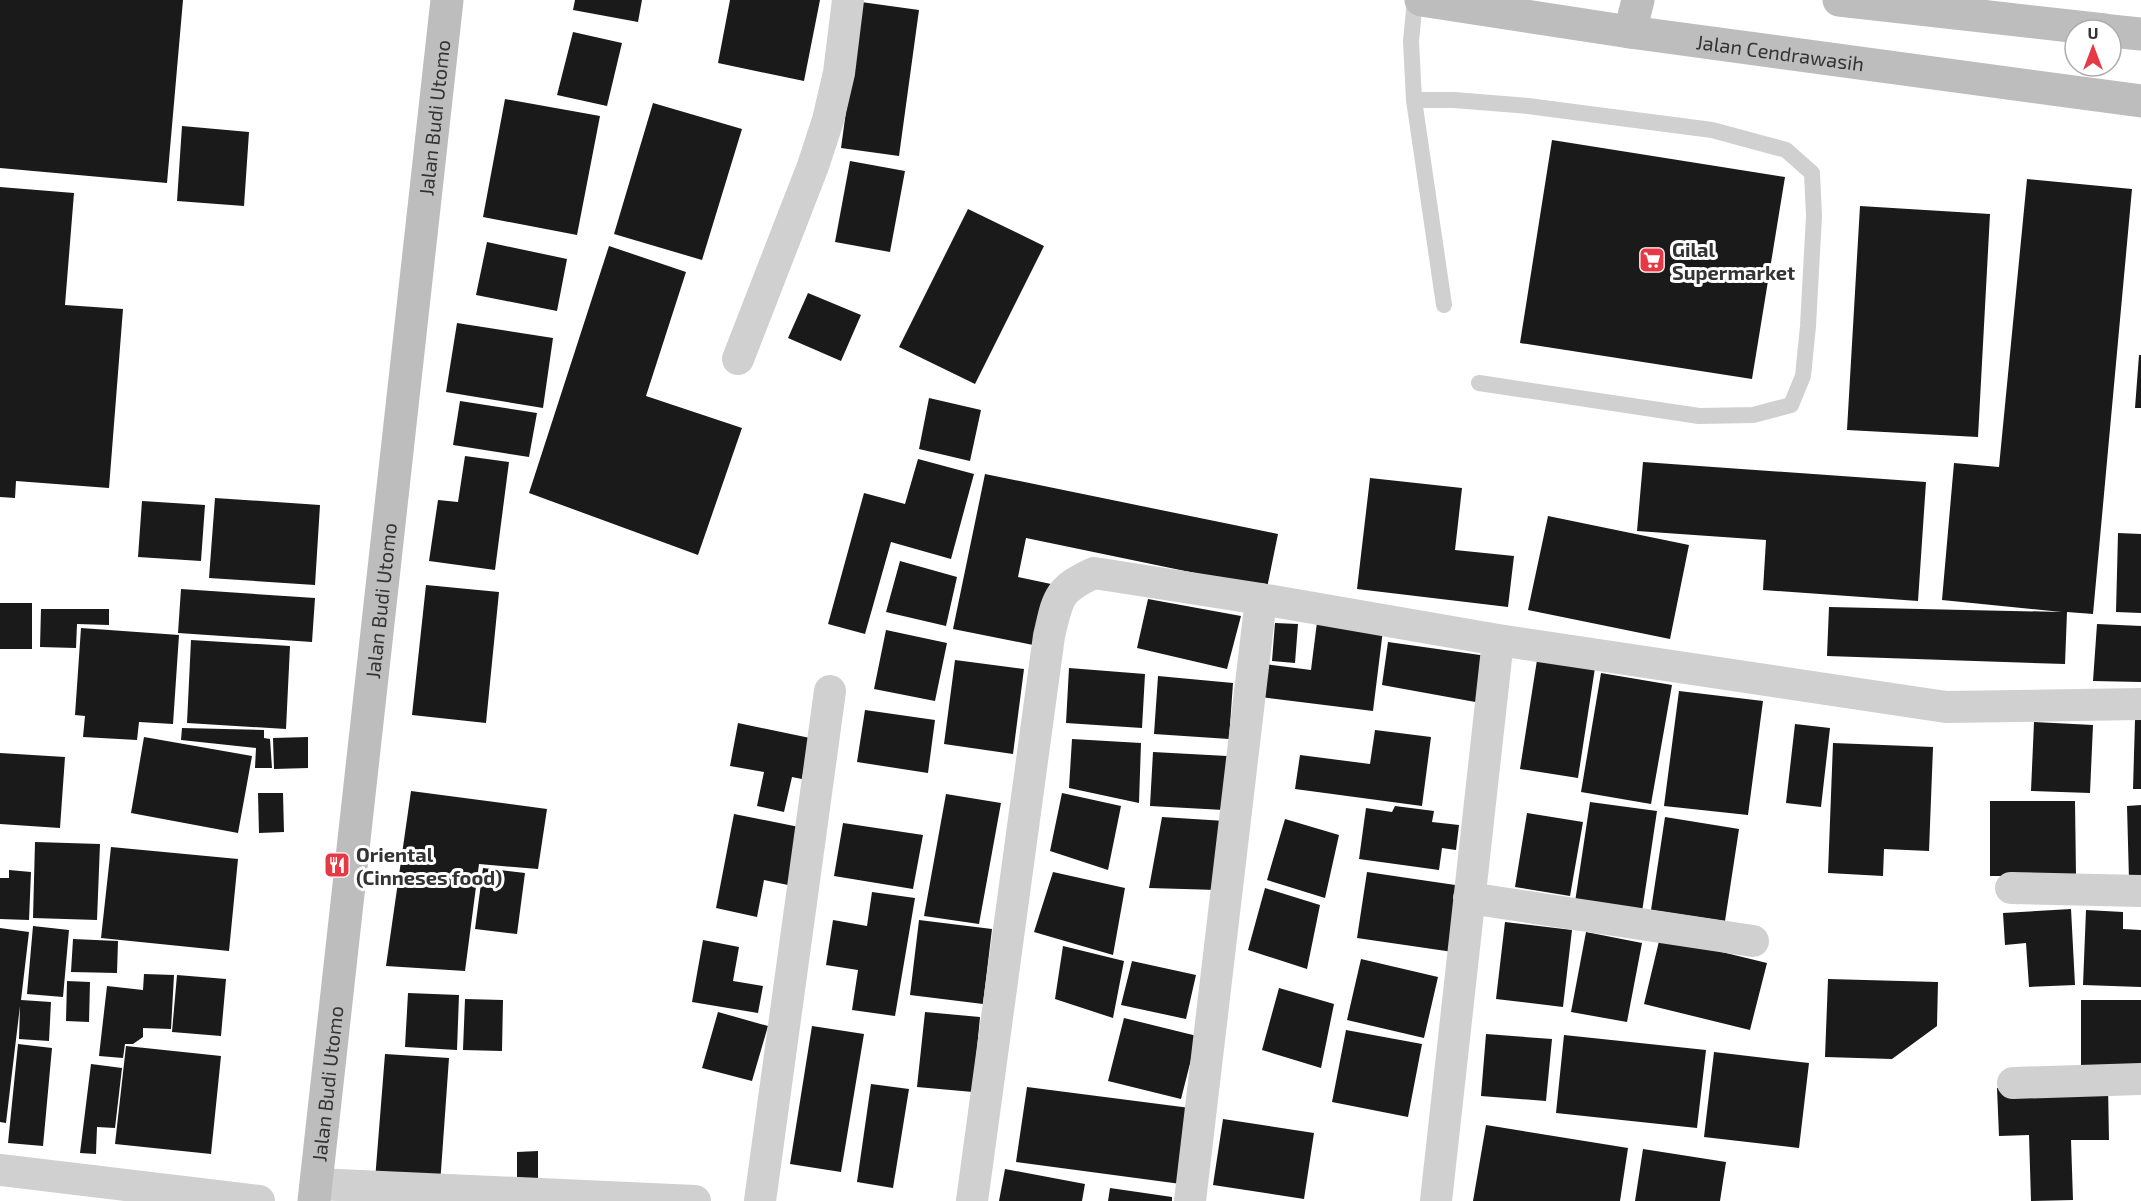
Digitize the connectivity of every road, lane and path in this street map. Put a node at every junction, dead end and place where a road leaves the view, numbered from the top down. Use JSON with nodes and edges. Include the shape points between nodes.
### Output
{"nodes":[{"id":1,"x":447,"y":0,"type":"edge"},
{"id":2,"x":848,"y":0,"type":"edge"},
{"id":3,"x":1415,"y":0,"type":"edge"},
{"id":4,"x":1421,"y":0,"type":"edge"},
{"id":5,"x":1638,"y":0,"type":"edge"},
{"id":6,"x":1839,"y":0,"type":"edge"},
{"id":7,"x":2063,"y":25,"type":"edge"},
{"id":8,"x":1630,"y":32,"type":"junction"},
{"id":9,"x":2123,"y":32,"type":"edge"},
{"id":10,"x":2141,"y":34,"type":"edge"},
{"id":11,"x":1414,"y":100,"type":"junction"},
{"id":12,"x":2141,"y":101,"type":"edge"},
{"id":13,"x":1444,"y":305,"type":"dead end"},
{"id":14,"x":738,"y":358,"type":"dead end"},
{"id":15,"x":1479,"y":383,"type":"dead end"},
{"id":16,"x":1261,"y":599,"type":"junction"},
{"id":17,"x":1498,"y":640,"type":"junction"},
{"id":18,"x":830,"y":691,"type":"dead end"},
{"id":19,"x":2141,"y":704,"type":"edge"},
{"id":20,"x":2012,"y":888,"type":"dead end"},
{"id":21,"x":2141,"y":891,"type":"edge"},
{"id":22,"x":1469,"y":898,"type":"junction"},
{"id":23,"x":1753,"y":941,"type":"dead end"},
{"id":24,"x":2141,"y":1079,"type":"edge"},
{"id":25,"x":2013,"y":1083,"type":"dead end"},
{"id":26,"x":0,"y":1170,"type":"edge"},
{"id":27,"x":315,"y":1193,"type":"edge"},
{"id":28,"x":259,"y":1201,"type":"edge"},
{"id":29,"x":695,"y":1201,"type":"edge"},
{"id":30,"x":760,"y":1201,"type":"edge"},
{"id":31,"x":972,"y":1201,"type":"edge"},
{"id":32,"x":1190,"y":1201,"type":"edge"},
{"id":33,"x":1436,"y":1201,"type":"edge"}],
"edges":[{"from":1,"to":27,"type":"street","name":"Jalan Budi Utomo"},
{"from":2,"to":14,"type":"street","via":[[839,73],[828,120]]},
{"from":3,"to":11,"type":"lane","via":[[1411,41]]},
{"from":4,"to":8,"type":"street","name":"Jalan Cendrawasih"},
{"from":5,"to":8,"type":"street"},
{"from":6,"to":7,"type":"street"},
{"from":8,"to":12,"type":"street","name":"Jalan Cendrawasih"},
{"from":9,"to":10,"type":"street"},
{"from":11,"to":13,"type":"lane"},
{"from":11,"to":15,"type":"lane","via":[[1528,106],[1712,130],[1786,150],[1812,173],[1814,216],[1806,346],[1803,376],[1791,405],[1753,415],[1699,416]]},
{"from":16,"to":17,"type":"street"},
{"from":16,"to":31,"type":"street","via":[[1094,573],[1069,585],[1056,603]]},
{"from":16,"to":32,"type":"street"},
{"from":17,"to":19,"type":"street","via":[[1946,707]]},
{"from":17,"to":22,"type":"street"},
{"from":18,"to":30,"type":"street"},
{"from":20,"to":21,"type":"street"},
{"from":22,"to":23,"type":"street"},
{"from":22,"to":33,"type":"street"},
{"from":24,"to":25,"type":"street"},
{"from":26,"to":28,"type":"street"},
{"from":27,"to":29,"type":"street"}]}
